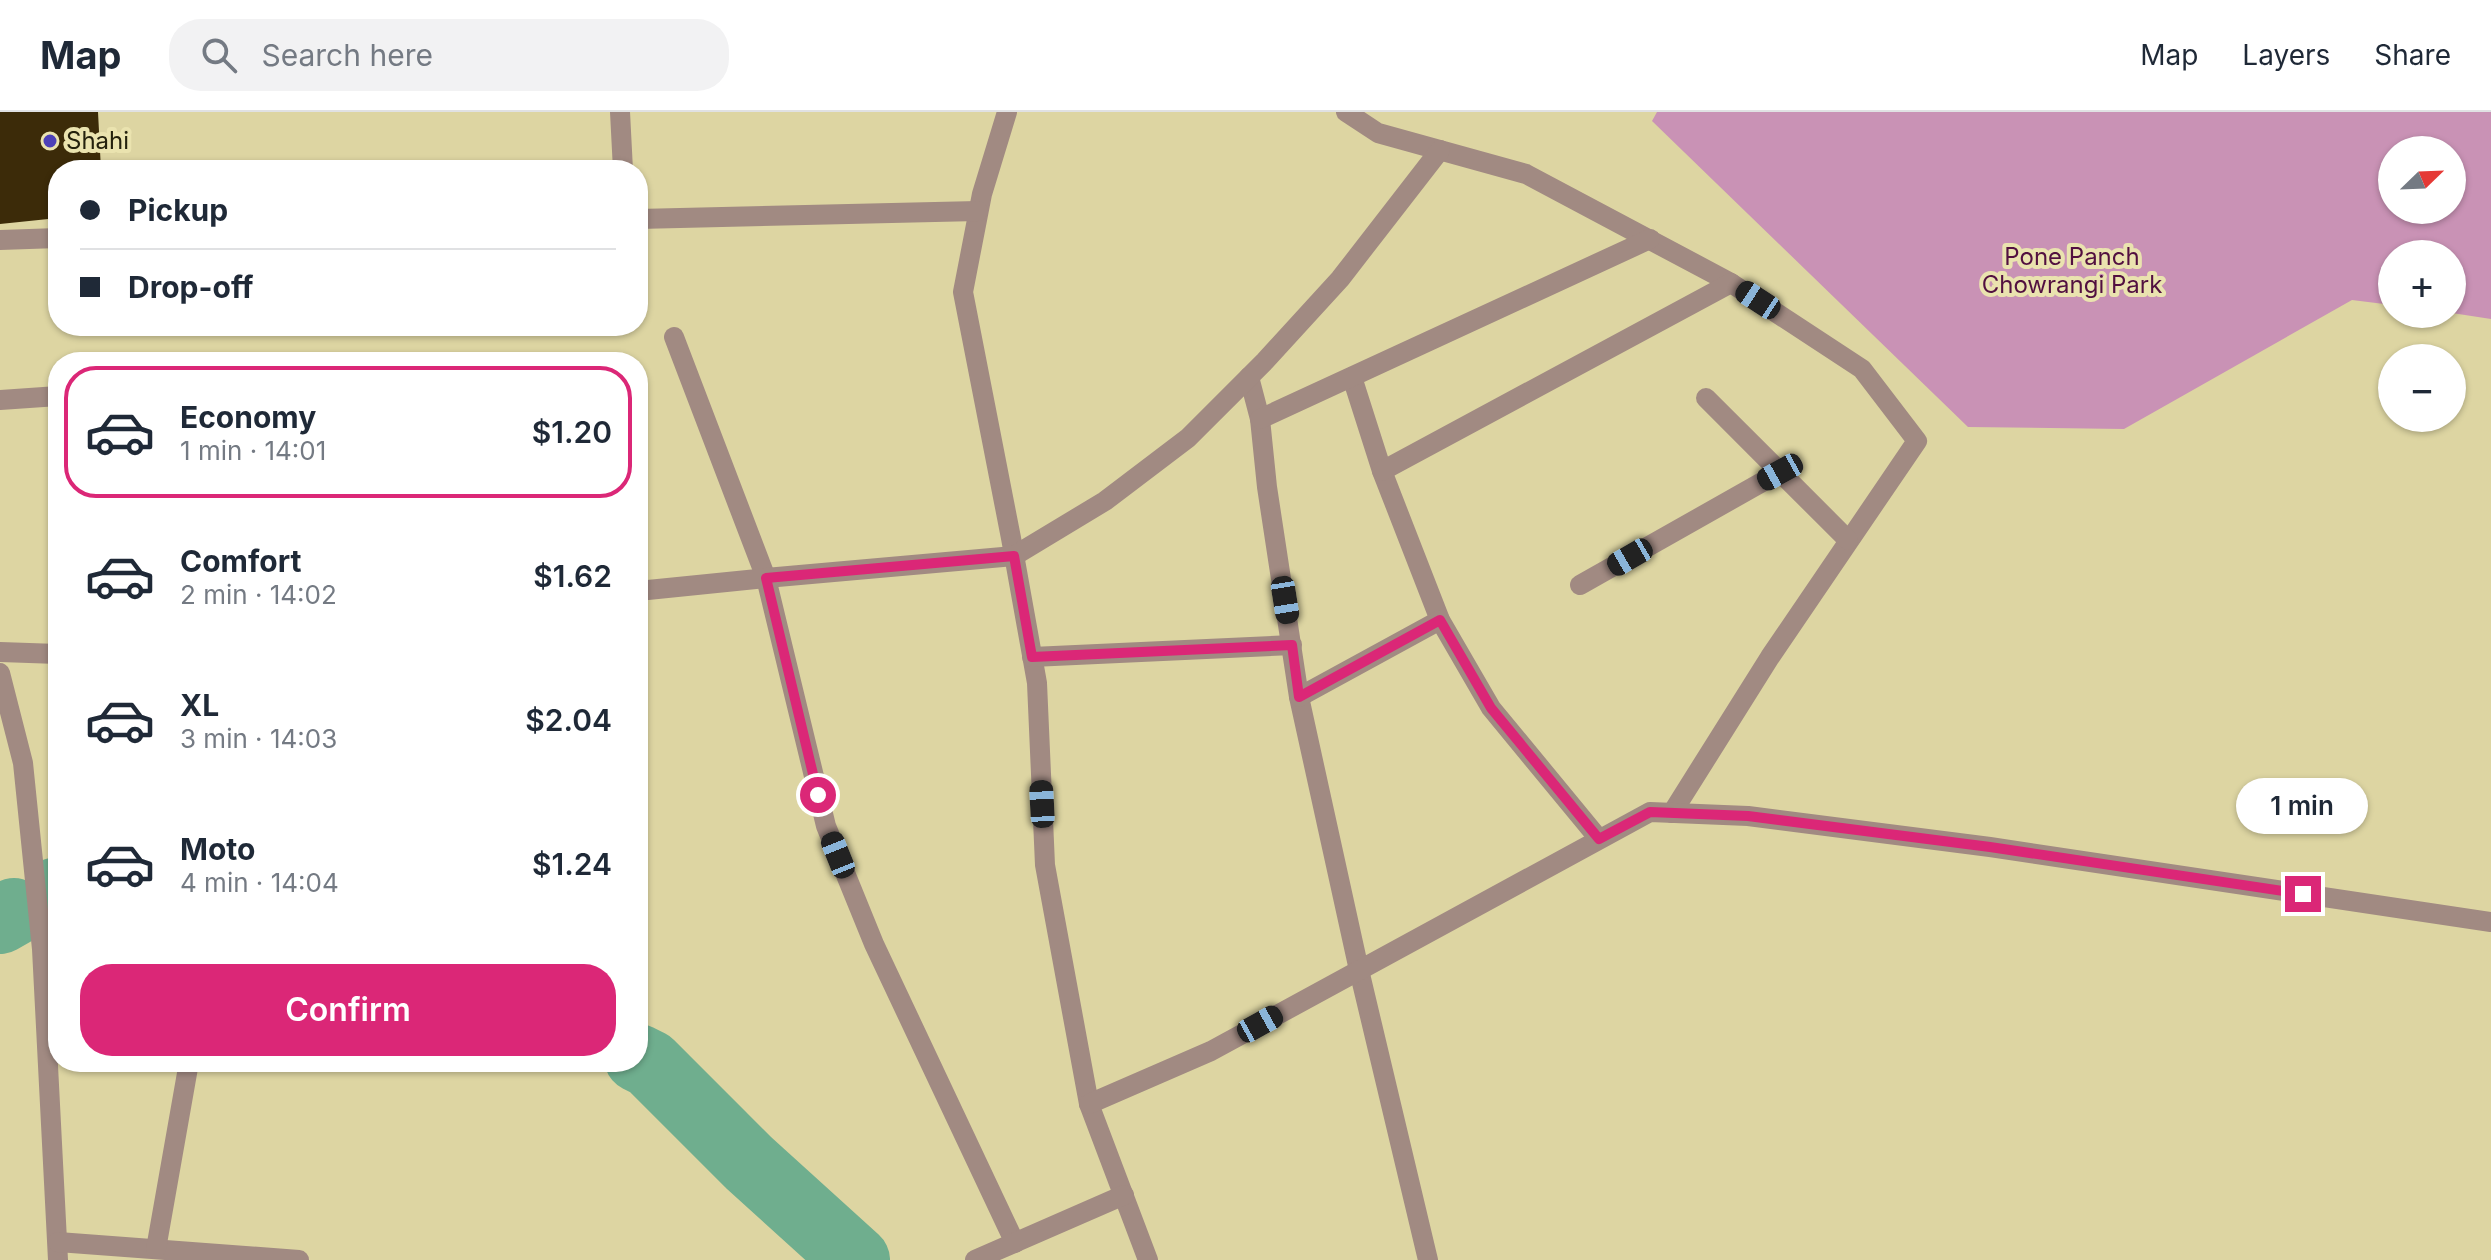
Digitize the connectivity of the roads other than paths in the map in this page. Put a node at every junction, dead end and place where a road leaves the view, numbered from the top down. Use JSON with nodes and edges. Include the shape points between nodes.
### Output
{"nodes":[{"id":1,"x":620,"y":112,"type":"edge"},
{"id":2,"x":1007,"y":112,"type":"edge"},
{"id":3,"x":1346,"y":112,"type":"edge"},
{"id":4,"x":1440,"y":150,"type":"junction"},
{"id":5,"x":622,"y":160,"type":"edge"},
{"id":6,"x":978,"y":211,"type":"junction"},
{"id":7,"x":648,"y":219,"type":"edge"},
{"id":8,"x":48,"y":238,"type":"edge"},
{"id":9,"x":1650,"y":239,"type":"junction"},
{"id":10,"x":0,"y":240,"type":"edge"},
{"id":11,"x":1731,"y":283,"type":"junction"},
{"id":12,"x":674,"y":337,"type":"dead end"},
{"id":13,"x":1249,"y":377,"type":"junction"},
{"id":14,"x":1352,"y":377,"type":"junction"},
{"id":15,"x":48,"y":397,"type":"edge"},
{"id":16,"x":1706,"y":398,"type":"dead end"},
{"id":17,"x":0,"y":400,"type":"edge"},
{"id":18,"x":1260,"y":419,"type":"junction"},
{"id":19,"x":1382,"y":471,"type":"junction"},
{"id":20,"x":1780,"y":472,"type":"junction"},
{"id":21,"x":1848,"y":540,"type":"junction"},
{"id":22,"x":1014,"y":556,"type":"junction"},
{"id":23,"x":766,"y":578,"type":"junction"},
{"id":24,"x":1580,"y":585,"type":"dead end"},
{"id":25,"x":648,"y":590,"type":"edge"},
{"id":26,"x":1440,"y":620,"type":"junction"},
{"id":27,"x":1292,"y":645,"type":"junction"},
{"id":28,"x":0,"y":652,"type":"edge"},
{"id":29,"x":48,"y":654,"type":"edge"},
{"id":30,"x":1032,"y":657,"type":"junction"},
{"id":31,"x":0,"y":673,"type":"edge"},
{"id":32,"x":1299,"y":697,"type":"junction"},
{"id":33,"x":1672,"y":813,"type":"junction"},
{"id":34,"x":1599,"y":839,"type":"junction"},
{"id":35,"x":2491,"y":922,"type":"edge"},
{"id":36,"x":1359,"y":970,"type":"junction"},
{"id":37,"x":48,"y":1062,"type":"edge"},
{"id":38,"x":49,"y":1072,"type":"edge"},
{"id":39,"x":187,"y":1072,"type":"edge"},
{"id":40,"x":1089,"y":1104,"type":"junction"},
{"id":41,"x":1124,"y":1195,"type":"junction"},
{"id":42,"x":1015,"y":1243,"type":"junction"},
{"id":43,"x":156,"y":1249,"type":"junction"},
{"id":44,"x":58,"y":1251,"type":"edge"},
{"id":45,"x":299,"y":1260,"type":"edge"},
{"id":46,"x":975,"y":1260,"type":"edge"},
{"id":47,"x":1148,"y":1260,"type":"edge"},
{"id":48,"x":1428,"y":1260,"type":"edge"}],
"edges":[{"from":1,"to":5,"type":"street"},
{"from":2,"to":6,"type":"street"},
{"from":3,"to":4,"type":"street","via":[[1378,133]]},
{"from":4,"to":9,"type":"street","via":[[1526,174]]},
{"from":4,"to":13,"type":"street","via":[[1340,279]]},
{"from":6,"to":7,"type":"street"},
{"from":6,"to":22,"type":"street","via":[[963,292]]},
{"from":8,"to":10,"type":"street"},
{"from":9,"to":11,"type":"street"},
{"from":9,"to":14,"type":"street"},
{"from":11,"to":19,"type":"street"},
{"from":11,"to":21,"type":"street","via":[[1862,369],[1917,441]]},
{"from":12,"to":23,"type":"street"},
{"from":13,"to":18,"type":"street"},
{"from":13,"to":22,"type":"street","via":[[1188,438],[1117,492]]},
{"from":14,"to":18,"type":"street"},
{"from":14,"to":19,"type":"street"},
{"from":15,"to":17,"type":"street"},
{"from":16,"to":20,"type":"street"},
{"from":18,"to":27,"type":"street"},
{"from":19,"to":26,"type":"street"},
{"from":20,"to":21,"type":"street"},
{"from":20,"to":24,"type":"street"},
{"from":21,"to":33,"type":"street"},
{"from":22,"to":23,"type":"street"},
{"from":22,"to":30,"type":"street"},
{"from":23,"to":25,"type":"street"},
{"from":23,"to":42,"type":"street","via":[[826,826],[874,944]]},
{"from":26,"to":32,"type":"street"},
{"from":26,"to":34,"type":"street","via":[[1491,708]]},
{"from":27,"to":30,"type":"street"},
{"from":27,"to":32,"type":"street"},
{"from":28,"to":29,"type":"street"},
{"from":30,"to":40,"type":"street","via":[[1045,865]]},
{"from":31,"to":37,"type":"street","via":[[23,763]]},
{"from":32,"to":36,"type":"street"},
{"from":33,"to":34,"type":"street","via":[[1650,812]]},
{"from":33,"to":35,"type":"street","via":[[1748,816],[1990,847]]},
{"from":34,"to":36,"type":"street"},
{"from":36,"to":40,"type":"street","via":[[1211,1051]]},
{"from":36,"to":48,"type":"street"},
{"from":38,"to":44,"type":"street"},
{"from":39,"to":43,"type":"street"},
{"from":40,"to":41,"type":"street"},
{"from":41,"to":42,"type":"street"},
{"from":41,"to":47,"type":"street"},
{"from":42,"to":46,"type":"street"},
{"from":43,"to":44,"type":"street"},
{"from":43,"to":45,"type":"street"}]}
